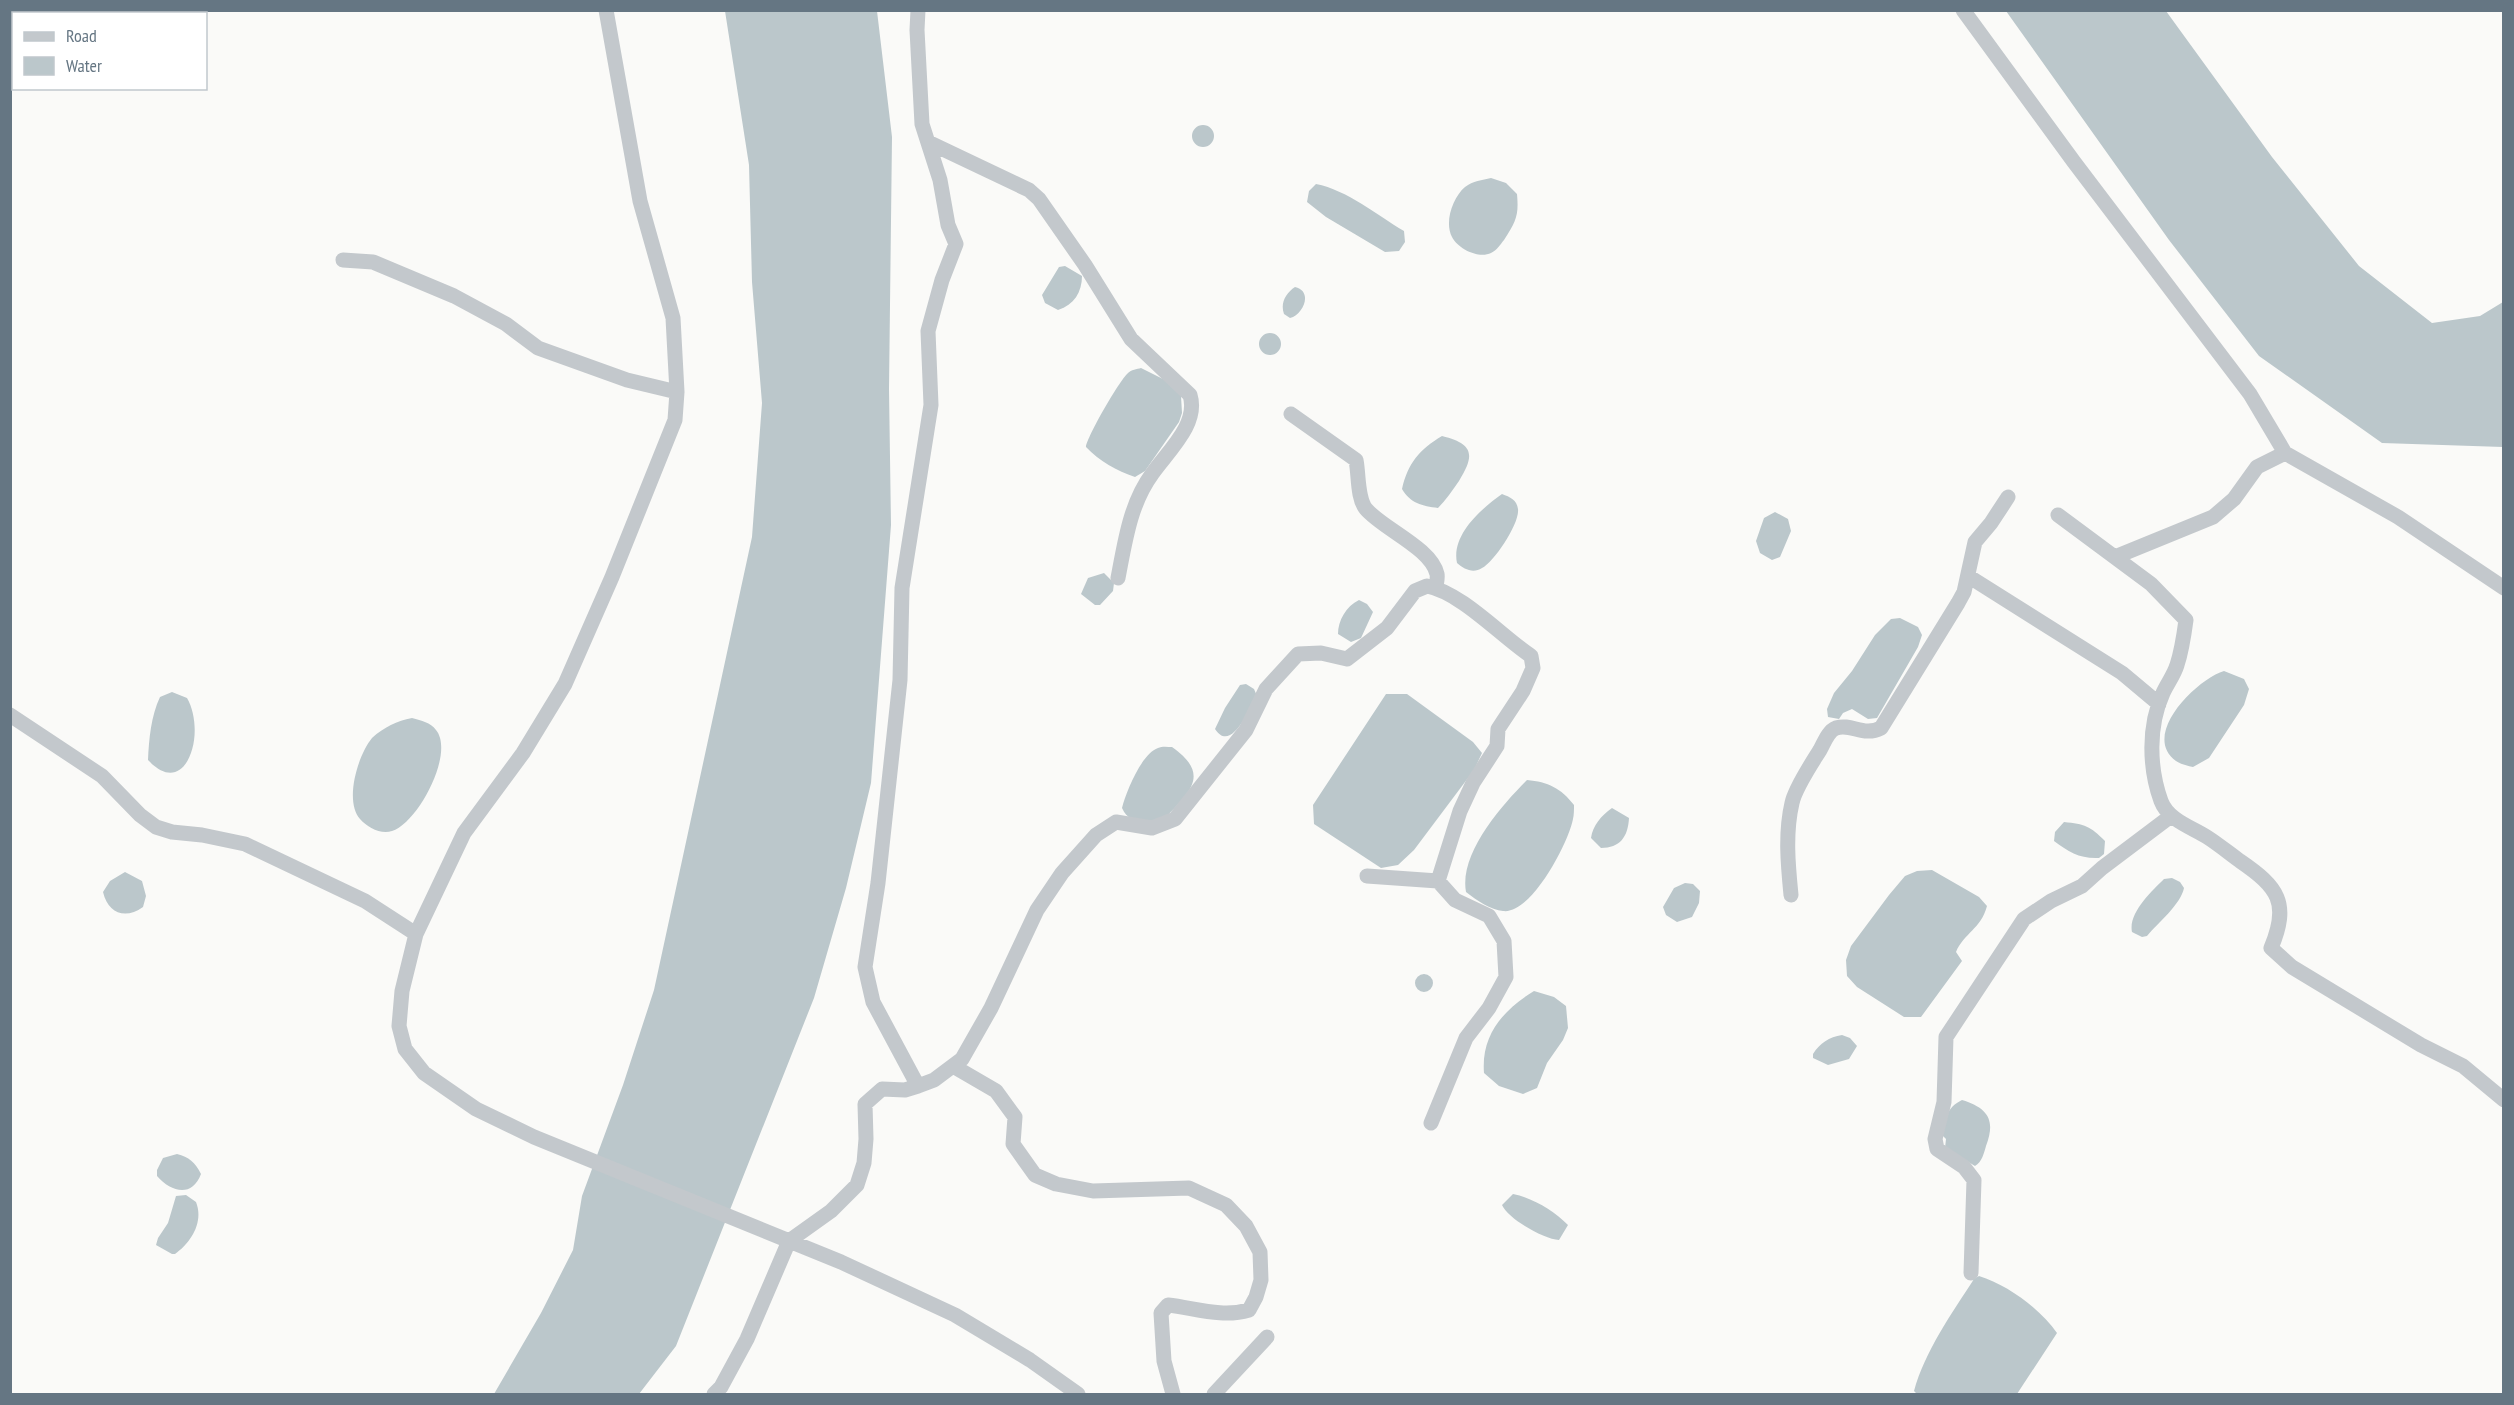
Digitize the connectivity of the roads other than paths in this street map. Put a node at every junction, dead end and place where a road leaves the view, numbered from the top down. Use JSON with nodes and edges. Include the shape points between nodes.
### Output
{"nodes":[{"id":1,"x":606,"y":10,"type":"edge"},
{"id":2,"x":918,"y":10,"type":"edge"},
{"id":3,"x":1963,"y":10,"type":"edge"},
{"id":4,"x":928,"y":142,"type":"junction"},
{"id":5,"x":343,"y":260,"type":"dead end"},
{"id":6,"x":677,"y":392,"type":"junction"},
{"id":7,"x":1291,"y":414,"type":"dead end"},
{"id":8,"x":2285,"y":453,"type":"junction"},
{"id":9,"x":2008,"y":497,"type":"dead end"},
{"id":10,"x":2058,"y":515,"type":"dead end"},
{"id":11,"x":2115,"y":557,"type":"junction"},
{"id":12,"x":1968,"y":576,"type":"junction"},
{"id":13,"x":1118,"y":578,"type":"dead end"},
{"id":14,"x":1436,"y":588,"type":"junction"},
{"id":15,"x":2504,"y":588,"type":"edge"},
{"id":16,"x":2159,"y":704,"type":"junction"},
{"id":17,"x":10,"y":715,"type":"edge"},
{"id":18,"x":2171,"y":816,"type":"junction"},
{"id":19,"x":1367,"y":876,"type":"dead end"},
{"id":20,"x":1438,"y":881,"type":"junction"},
{"id":21,"x":1791,"y":895,"type":"dead end"},
{"id":22,"x":416,"y":934,"type":"junction"},
{"id":23,"x":953,"y":1066,"type":"junction"},
{"id":24,"x":918,"y":1086,"type":"junction"},
{"id":25,"x":2504,"y":1100,"type":"edge"},
{"id":26,"x":1431,"y":1123,"type":"dead end"},
{"id":27,"x":789,"y":1241,"type":"junction"},
{"id":28,"x":1971,"y":1273,"type":"dead end"},
{"id":29,"x":1267,"y":1337,"type":"dead end"},
{"id":30,"x":714,"y":1395,"type":"edge"},
{"id":31,"x":1078,"y":1395,"type":"edge"},
{"id":32,"x":1173,"y":1395,"type":"edge"},
{"id":33,"x":1214,"y":1395,"type":"edge"}],
"edges":[{"from":1,"to":6,"type":"street","via":[[640,201],[673,318]]},
{"from":2,"to":4,"type":"street","via":[[922,124]]},
{"from":3,"to":8,"type":"street","via":[[2244,386]]},
{"from":4,"to":13,"type":"street","via":[[1029,190],[1039,199],[1131,339],[1190,395],[1194,407],[1187,426],[1150,475],[1134,508]]},
{"from":4,"to":24,"type":"street","via":[[956,244],[928,332],[931,405],[902,588],[900,680],[865,968],[873,1002]]},
{"from":5,"to":6,"type":"street","via":[[373,262],[454,296],[506,324],[538,348],[627,380]]},
{"from":6,"to":22,"type":"street","via":[[675,420],[565,684],[523,753],[464,833]]},
{"from":7,"to":14,"type":"street","via":[[1356,460],[1359,494],[1366,509],[1425,554],[1437,574]]},
{"from":8,"to":11,"type":"street","via":[[2257,467],[2234,499],[2213,517]]},
{"from":8,"to":15,"type":"street","via":[[2398,517]]},
{"from":9,"to":12,"type":"street","via":[[1975,542]]},
{"from":10,"to":11,"type":"street"},
{"from":11,"to":16,"type":"street","via":[[2151,584],[2186,620],[2177,666]]},
{"from":12,"to":16,"type":"street","via":[[2122,673]]},
{"from":12,"to":21,"type":"street","via":[[1958,603],[1881,728],[1871,733],[1837,728],[1816,756],[1792,802],[1787,855]]},
{"from":14,"to":20,"type":"street","via":[[1531,656],[1533,668],[1498,729],[1497,747],[1473,783]]},
{"from":14,"to":23,"type":"street","via":[[1427,586],[1415,591],[1387,628],[1347,659],[1322,653],[1298,654],[1266,688],[1246,730],[1175,819],[1152,828],[1116,822],[1096,835],[1062,873],[1037,910],[982,1025],[962,1059]]},
{"from":16,"to":18,"type":"street","via":[[2154,723],[2153,767],[2162,804]]},
{"from":17,"to":22,"type":"street","via":[[102,776],[156,827],[244,844],[344,889]]},
{"from":18,"to":25,"type":"street","via":[[2208,837],[2270,883],[2281,911],[2271,948],[2292,967],[2463,1066]]},
{"from":18,"to":28,"type":"street","via":[[2082,886],[2024,919],[1946,1037],[1944,1102],[1935,1139],[1937,1149],[1964,1167],[1974,1180]]},
{"from":19,"to":20,"type":"street"},
{"from":20,"to":26,"type":"street","via":[[1455,900],[1489,916],[1504,941],[1506,977],[1466,1038]]},
{"from":22,"to":27,"type":"street","via":[[402,991],[399,1026],[405,1049],[424,1073],[476,1109],[534,1137]]},
{"from":23,"to":24,"type":"street"},
{"from":23,"to":32,"type":"street","via":[[996,1091],[1015,1117],[1013,1144],[1035,1175],[1056,1184],[1093,1191],[1189,1188],[1226,1205],[1246,1226],[1260,1252],[1261,1280],[1249,1310],[1219,1314],[1168,1305],[1161,1313],[1164,1361]]},
{"from":24,"to":27,"type":"street","via":[[882,1089],[865,1104],[864,1163],[857,1185],[831,1211]]},
{"from":27,"to":30,"type":"street","via":[[747,1339]]},
{"from":27,"to":31,"type":"street","via":[[955,1314]]},
{"from":29,"to":33,"type":"street"}]}
